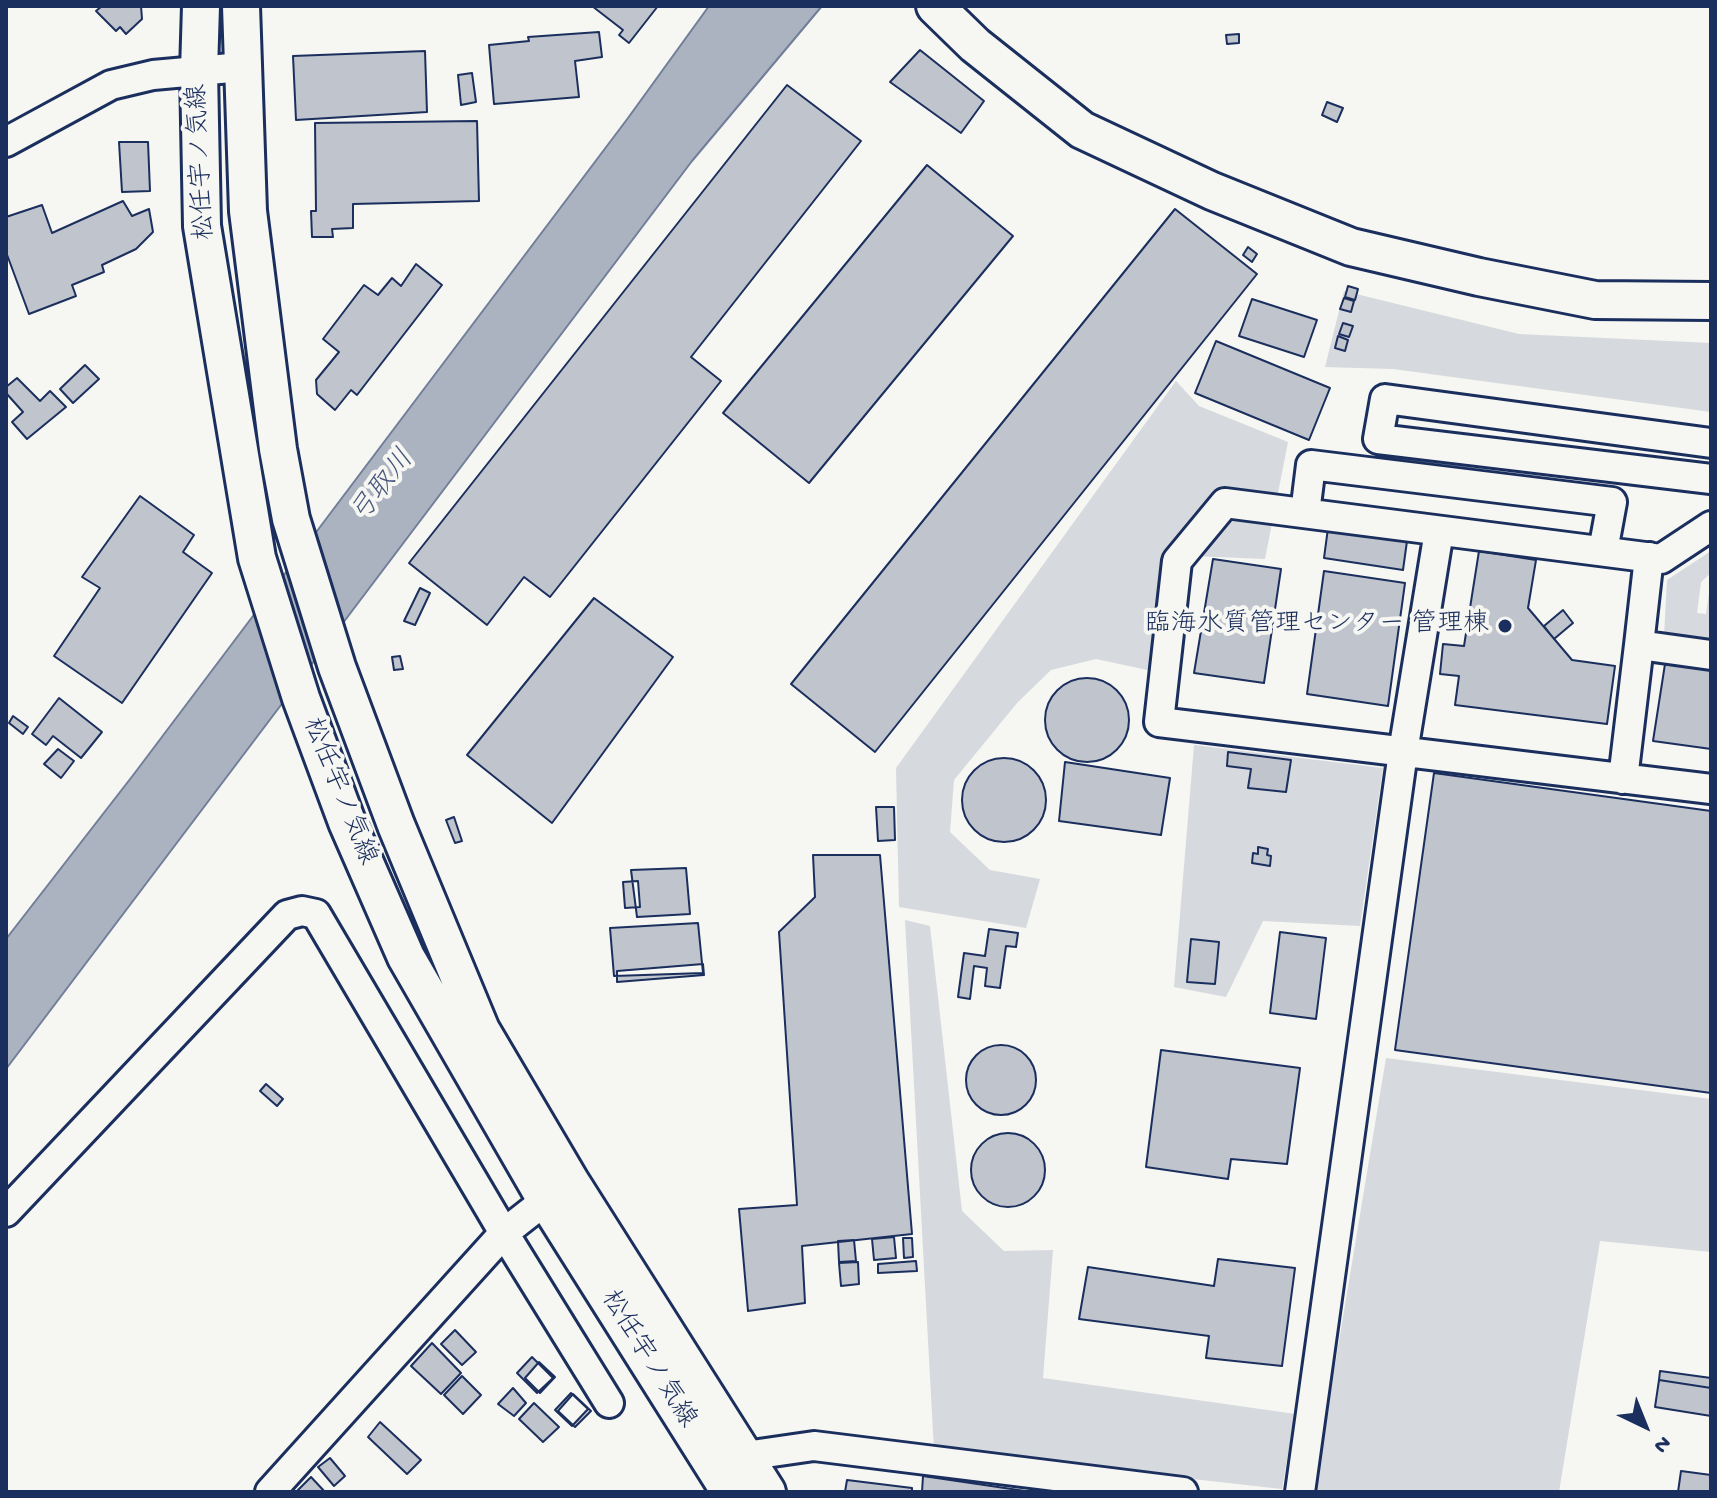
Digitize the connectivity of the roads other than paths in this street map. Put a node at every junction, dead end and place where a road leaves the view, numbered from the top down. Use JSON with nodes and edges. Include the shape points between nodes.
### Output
{"nodes":[{"id":1,"x":201,"y":6,"type":"edge"},
{"id":2,"x":241,"y":6,"type":"edge"},
{"id":3,"x":935,"y":6,"type":"edge"},
{"id":4,"x":242,"y":67,"type":"junction"},
{"id":5,"x":199,"y":71,"type":"junction"},
{"id":6,"x":6,"y":142,"type":"edge"},
{"id":7,"x":1711,"y":301,"type":"edge"},
{"id":8,"x":1711,"y":443,"type":"edge"},
{"id":9,"x":1711,"y":479,"type":"edge"},
{"id":10,"x":1305,"y":513,"type":"junction"},
{"id":11,"x":1711,"y":526,"type":"edge"},
{"id":12,"x":1439,"y":531,"type":"junction"},
{"id":13,"x":1603,"y":551,"type":"junction"},
{"id":14,"x":1649,"y":557,"type":"junction"},
{"id":15,"x":1639,"y":645,"type":"junction"},
{"id":16,"x":1711,"y":655,"type":"edge"},
{"id":17,"x":1403,"y":752,"type":"junction"},
{"id":18,"x":1623,"y":779,"type":"junction"},
{"id":19,"x":1711,"y":789,"type":"edge"},
{"id":20,"x":558,"y":1190,"type":"junction"},
{"id":21,"x":6,"y":1212,"type":"edge"},
{"id":22,"x":504,"y":1233,"type":"junction"},
{"id":23,"x":609,"y":1403,"type":"dead end"},
{"id":24,"x":731,"y":1473,"type":"edge"},
{"id":25,"x":270,"y":1492,"type":"edge"},
{"id":26,"x":767,"y":1492,"type":"edge"},
{"id":27,"x":1183,"y":1492,"type":"edge"},
{"id":28,"x":1300,"y":1492,"type":"edge"}],
"edges":[{"from":1,"to":5,"type":"main road","name":"松任宇ノ気線"},
{"from":2,"to":4,"type":"main road","name":"松任宇ノ気線"},
{"from":3,"to":7,"type":"main road","via":[[975,45],[1082,130],[1212,191],[1351,247],[1595,300]]},
{"from":4,"to":5,"type":"street"},
{"from":4,"to":20,"type":"main road","name":"松任宇ノ気線","via":[[248,211],[291,519],[337,667],[396,825],[481,1030]]},
{"from":5,"to":6,"type":"street","via":[[111,85]]},
{"from":5,"to":20,"type":"main road","name":"松任宇ノ気線","via":[[202,226],[245,491],[257,558],[301,698],[406,957]]},
{"from":8,"to":9,"type":"street","via":[[1385,399],[1378,439]]},
{"from":10,"to":12,"type":"street"},
{"from":10,"to":13,"type":"street","via":[[1311,465],[1612,502]]},
{"from":10,"to":17,"type":"street","via":[[1225,503],[1177,561],[1159,722]]},
{"from":11,"to":14,"type":"street","via":[[1661,559]]},
{"from":12,"to":13,"type":"street"},
{"from":12,"to":17,"type":"street"},
{"from":13,"to":14,"type":"street"},
{"from":14,"to":15,"type":"street"},
{"from":15,"to":16,"type":"street"},
{"from":15,"to":18,"type":"street"},
{"from":17,"to":18,"type":"street"},
{"from":17,"to":28,"type":"street"},
{"from":18,"to":19,"type":"street"},
{"from":20,"to":22,"type":"street"},
{"from":20,"to":24,"type":"main road","name":"松任宇ノ気線"},
{"from":21,"to":22,"type":"street","via":[[287,915],[302,911],[316,914]]},
{"from":22,"to":23,"type":"street"},
{"from":22,"to":25,"type":"street"},
{"from":24,"to":26,"type":"main road","name":"松任宇ノ気線"},
{"from":24,"to":27,"type":"street","via":[[814,1446]]}]}
